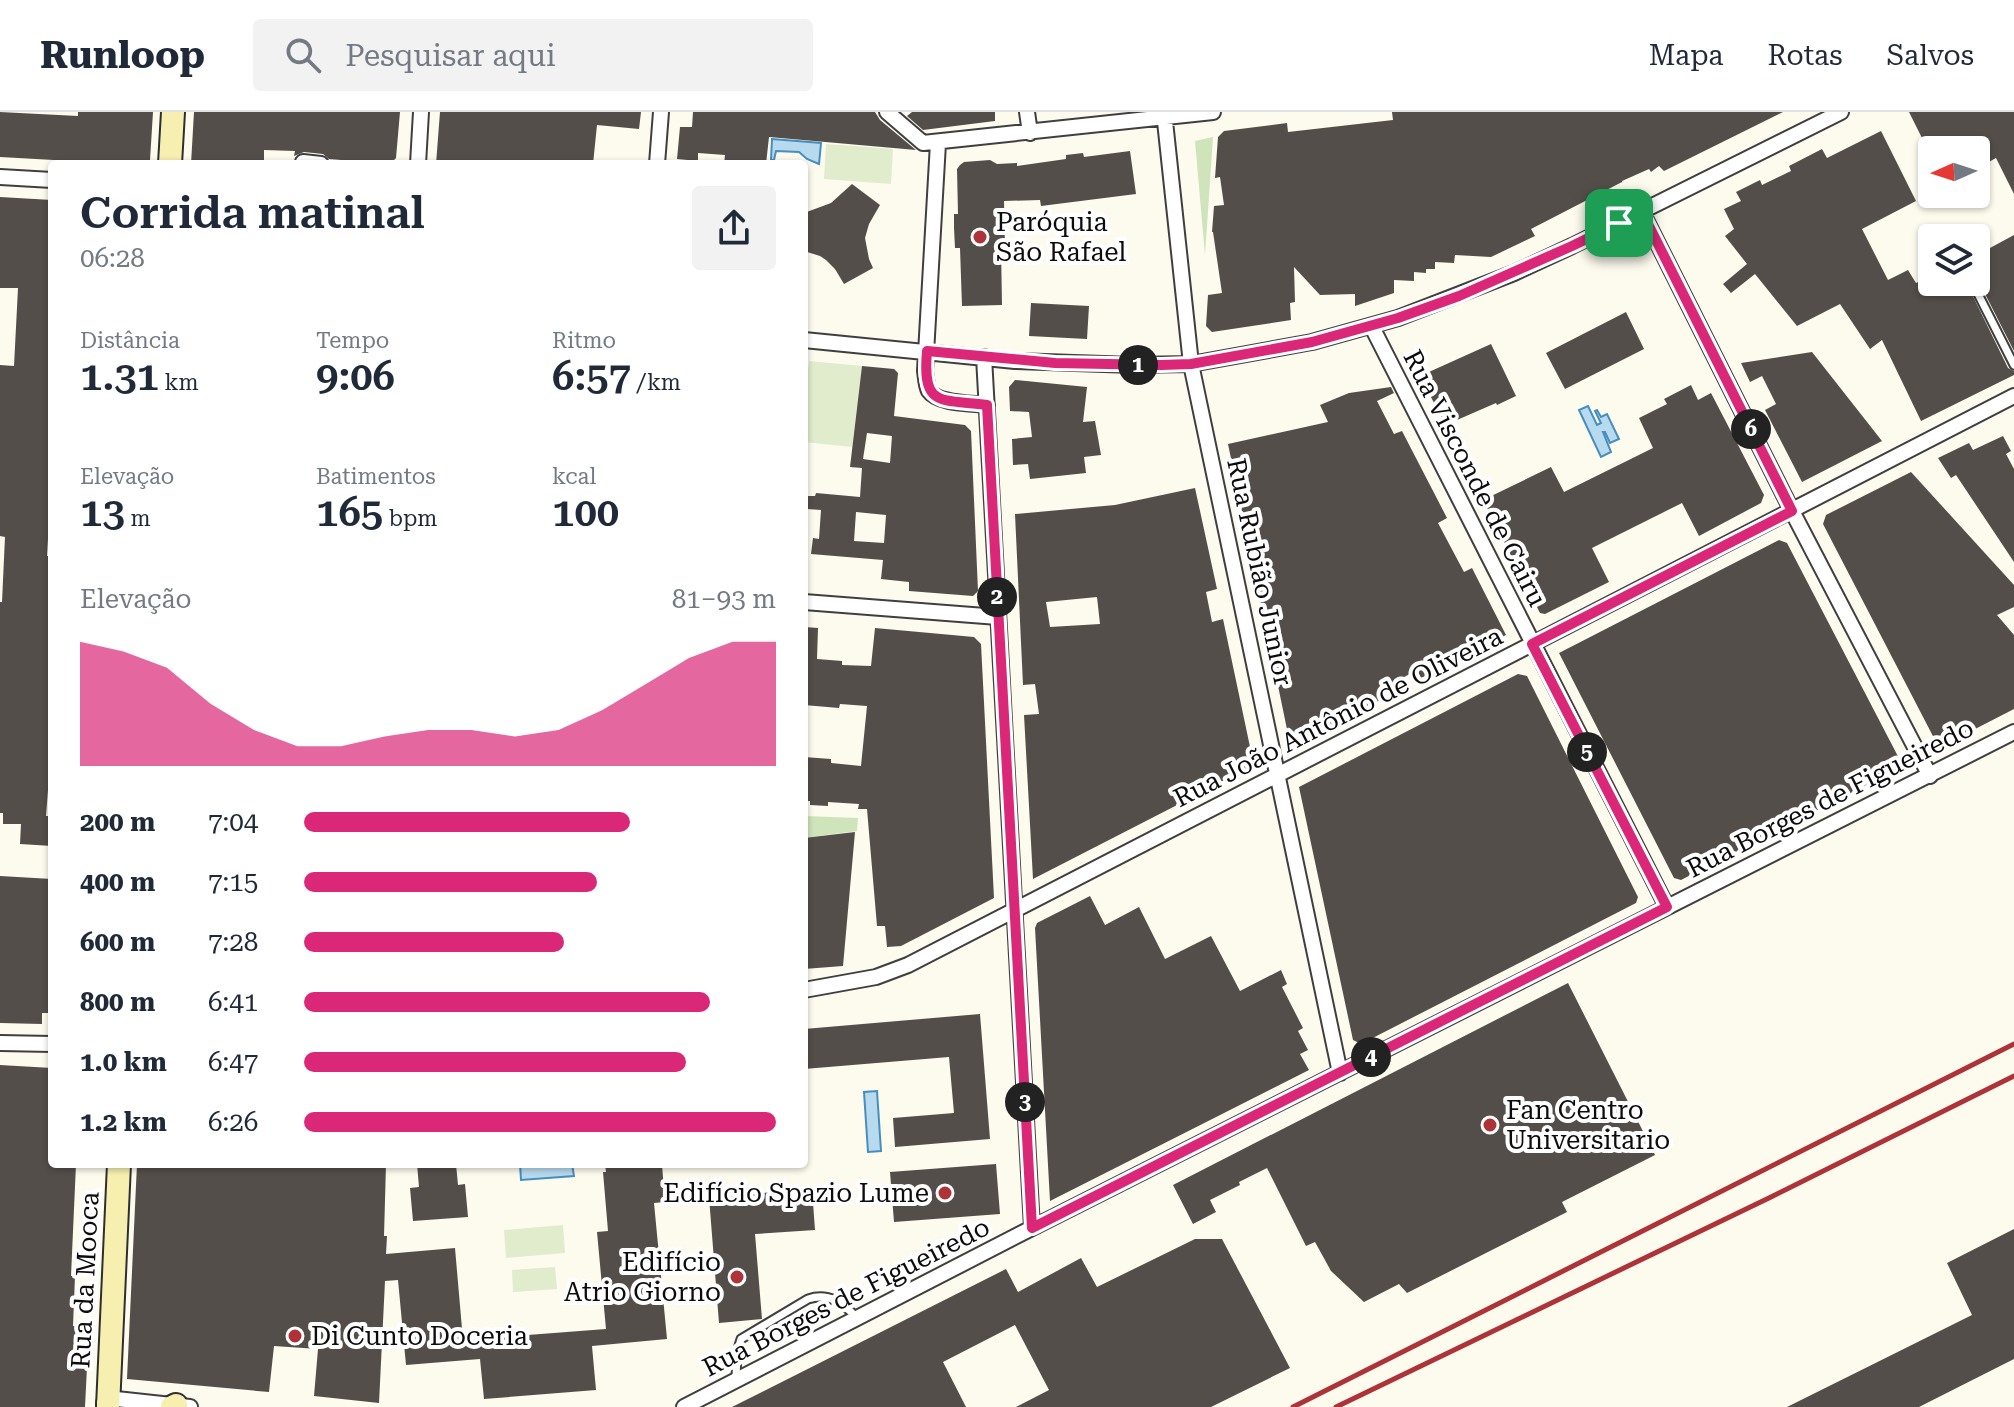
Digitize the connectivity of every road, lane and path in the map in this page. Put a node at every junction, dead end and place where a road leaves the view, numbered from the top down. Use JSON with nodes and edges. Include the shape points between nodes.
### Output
{"nodes":[{"id":1,"x":173,"y":112,"type":"edge"},
{"id":2,"x":421,"y":112,"type":"edge"},
{"id":3,"x":661,"y":112,"type":"edge"},
{"id":4,"x":887,"y":112,"type":"edge"},
{"id":5,"x":1027,"y":112,"type":"edge"},
{"id":6,"x":1213,"y":112,"type":"edge"},
{"id":7,"x":1841,"y":112,"type":"edge"},
{"id":8,"x":1164,"y":115,"type":"edge"},
{"id":9,"x":1821,"y":117,"type":"edge"},
{"id":10,"x":1030,"y":133,"type":"junction"},
{"id":11,"x":938,"y":143,"type":"junction"},
{"id":12,"x":170,"y":160,"type":"edge"},
{"id":13,"x":418,"y":160,"type":"edge"},
{"id":14,"x":657,"y":160,"type":"edge"},
{"id":15,"x":0,"y":177,"type":"edge"},
{"id":16,"x":48,"y":180,"type":"edge"},
{"id":17,"x":1642,"y":212,"type":"junction"},
{"id":18,"x":1979,"y":296,"type":"edge"},
{"id":19,"x":1372,"y":327,"type":"junction"},
{"id":20,"x":808,"y":340,"type":"edge"},
{"id":21,"x":927,"y":351,"type":"junction"},
{"id":22,"x":984,"y":357,"type":"junction"},
{"id":23,"x":1191,"y":364,"type":"junction"},
{"id":24,"x":2014,"y":365,"type":"edge"},
{"id":25,"x":2014,"y":396,"type":"edge"},
{"id":26,"x":987,"y":405,"type":"junction"},
{"id":27,"x":1792,"y":511,"type":"junction"},
{"id":28,"x":808,"y":602,"type":"edge"},
{"id":29,"x":998,"y":617,"type":"junction"},
{"id":30,"x":1532,"y":644,"type":"junction"},
{"id":31,"x":2014,"y":732,"type":"edge"},
{"id":32,"x":1278,"y":775,"type":"junction"},
{"id":33,"x":1930,"y":776,"type":"junction"},
{"id":34,"x":1667,"y":907,"type":"junction"},
{"id":35,"x":1015,"y":911,"type":"junction"},
{"id":36,"x":808,"y":989,"type":"edge"},
{"id":37,"x":0,"y":1043,"type":"edge"},
{"id":38,"x":48,"y":1044,"type":"edge"},
{"id":39,"x":1340,"y":1073,"type":"junction"},
{"id":40,"x":119,"y":1168,"type":"edge"},
{"id":41,"x":1032,"y":1228,"type":"junction"},
{"id":42,"x":857,"y":1318,"type":"junction"},
{"id":43,"x":736,"y":1380,"type":"junction"},
{"id":44,"x":105,"y":1404,"type":"edge"},
{"id":45,"x":178,"y":1407,"type":"edge"},
{"id":46,"x":684,"y":1407,"type":"edge"}],
"edges":[{"from":1,"to":12,"type":"main road"},
{"from":2,"to":13,"type":"street"},
{"from":3,"to":14,"type":"street"},
{"from":4,"to":11,"type":"street","via":[[923,143]]},
{"from":5,"to":10,"type":"street"},
{"from":6,"to":8,"type":"street"},
{"from":7,"to":9,"type":"street"},
{"from":8,"to":10,"type":"street"},
{"from":8,"to":23,"type":"street","name":"Rua Rubião Junior"},
{"from":9,"to":17,"type":"street"},
{"from":10,"to":11,"type":"street"},
{"from":11,"to":21,"type":"street"},
{"from":15,"to":16,"type":"street"},
{"from":17,"to":19,"type":"street","via":[[1514,273]]},
{"from":17,"to":27,"type":"street"},
{"from":18,"to":24,"type":"lane"},
{"from":19,"to":23,"type":"street"},
{"from":19,"to":30,"type":"street","name":"Rua Visconde de Cairu"},
{"from":20,"to":21,"type":"street"},
{"from":21,"to":22,"type":"street"},
{"from":21,"to":26,"type":"street","via":[[929,391],[937,398]]},
{"from":22,"to":23,"type":"street","via":[[1102,365]]},
{"from":22,"to":26,"type":"street"},
{"from":23,"to":32,"type":"street","name":"Rua Rubião Junior"},
{"from":25,"to":27,"type":"street","name":"Rua João Antônio de Oliveira"},
{"from":26,"to":29,"type":"street"},
{"from":27,"to":30,"type":"street","name":"Rua João Antônio de Oliveira"},
{"from":27,"to":33,"type":"street"},
{"from":28,"to":29,"type":"street"},
{"from":29,"to":35,"type":"street"},
{"from":30,"to":32,"type":"street","name":"Rua João Antônio de Oliveira"},
{"from":30,"to":34,"type":"street","name":"Rua Visconde de Cairu"},
{"from":31,"to":33,"type":"street","name":"Rua Borges de Figueiredo"},
{"from":32,"to":35,"type":"street","name":"Rua João Antônio de Oliveira"},
{"from":32,"to":39,"type":"street","name":"Rua Rubião Junior"},
{"from":33,"to":34,"type":"street","name":"Rua Borges de Figueiredo"},
{"from":34,"to":39,"type":"street","name":"Rua Borges de Figueiredo"},
{"from":35,"to":36,"type":"street","name":"Rua João Antônio de Oliveira","via":[[908,965],[876,977]]},
{"from":35,"to":41,"type":"street"},
{"from":37,"to":38,"type":"street"},
{"from":39,"to":41,"type":"street","name":"Rua Borges de Figueiredo"},
{"from":40,"to":44,"type":"main road","name":"Rua da Mooca"},
{"from":41,"to":42,"type":"street","name":"Rua Borges de Figueiredo"},
{"from":42,"to":43,"type":"street","name":"Rua Borges de Figueiredo"},
{"from":42,"to":43,"type":"lane","via":[[835,1300],[819,1295],[808,1299],[741,1339]]},
{"from":43,"to":46,"type":"street","name":"Rua Borges de Figueiredo"},
{"from":44,"to":45,"type":"street"}]}
